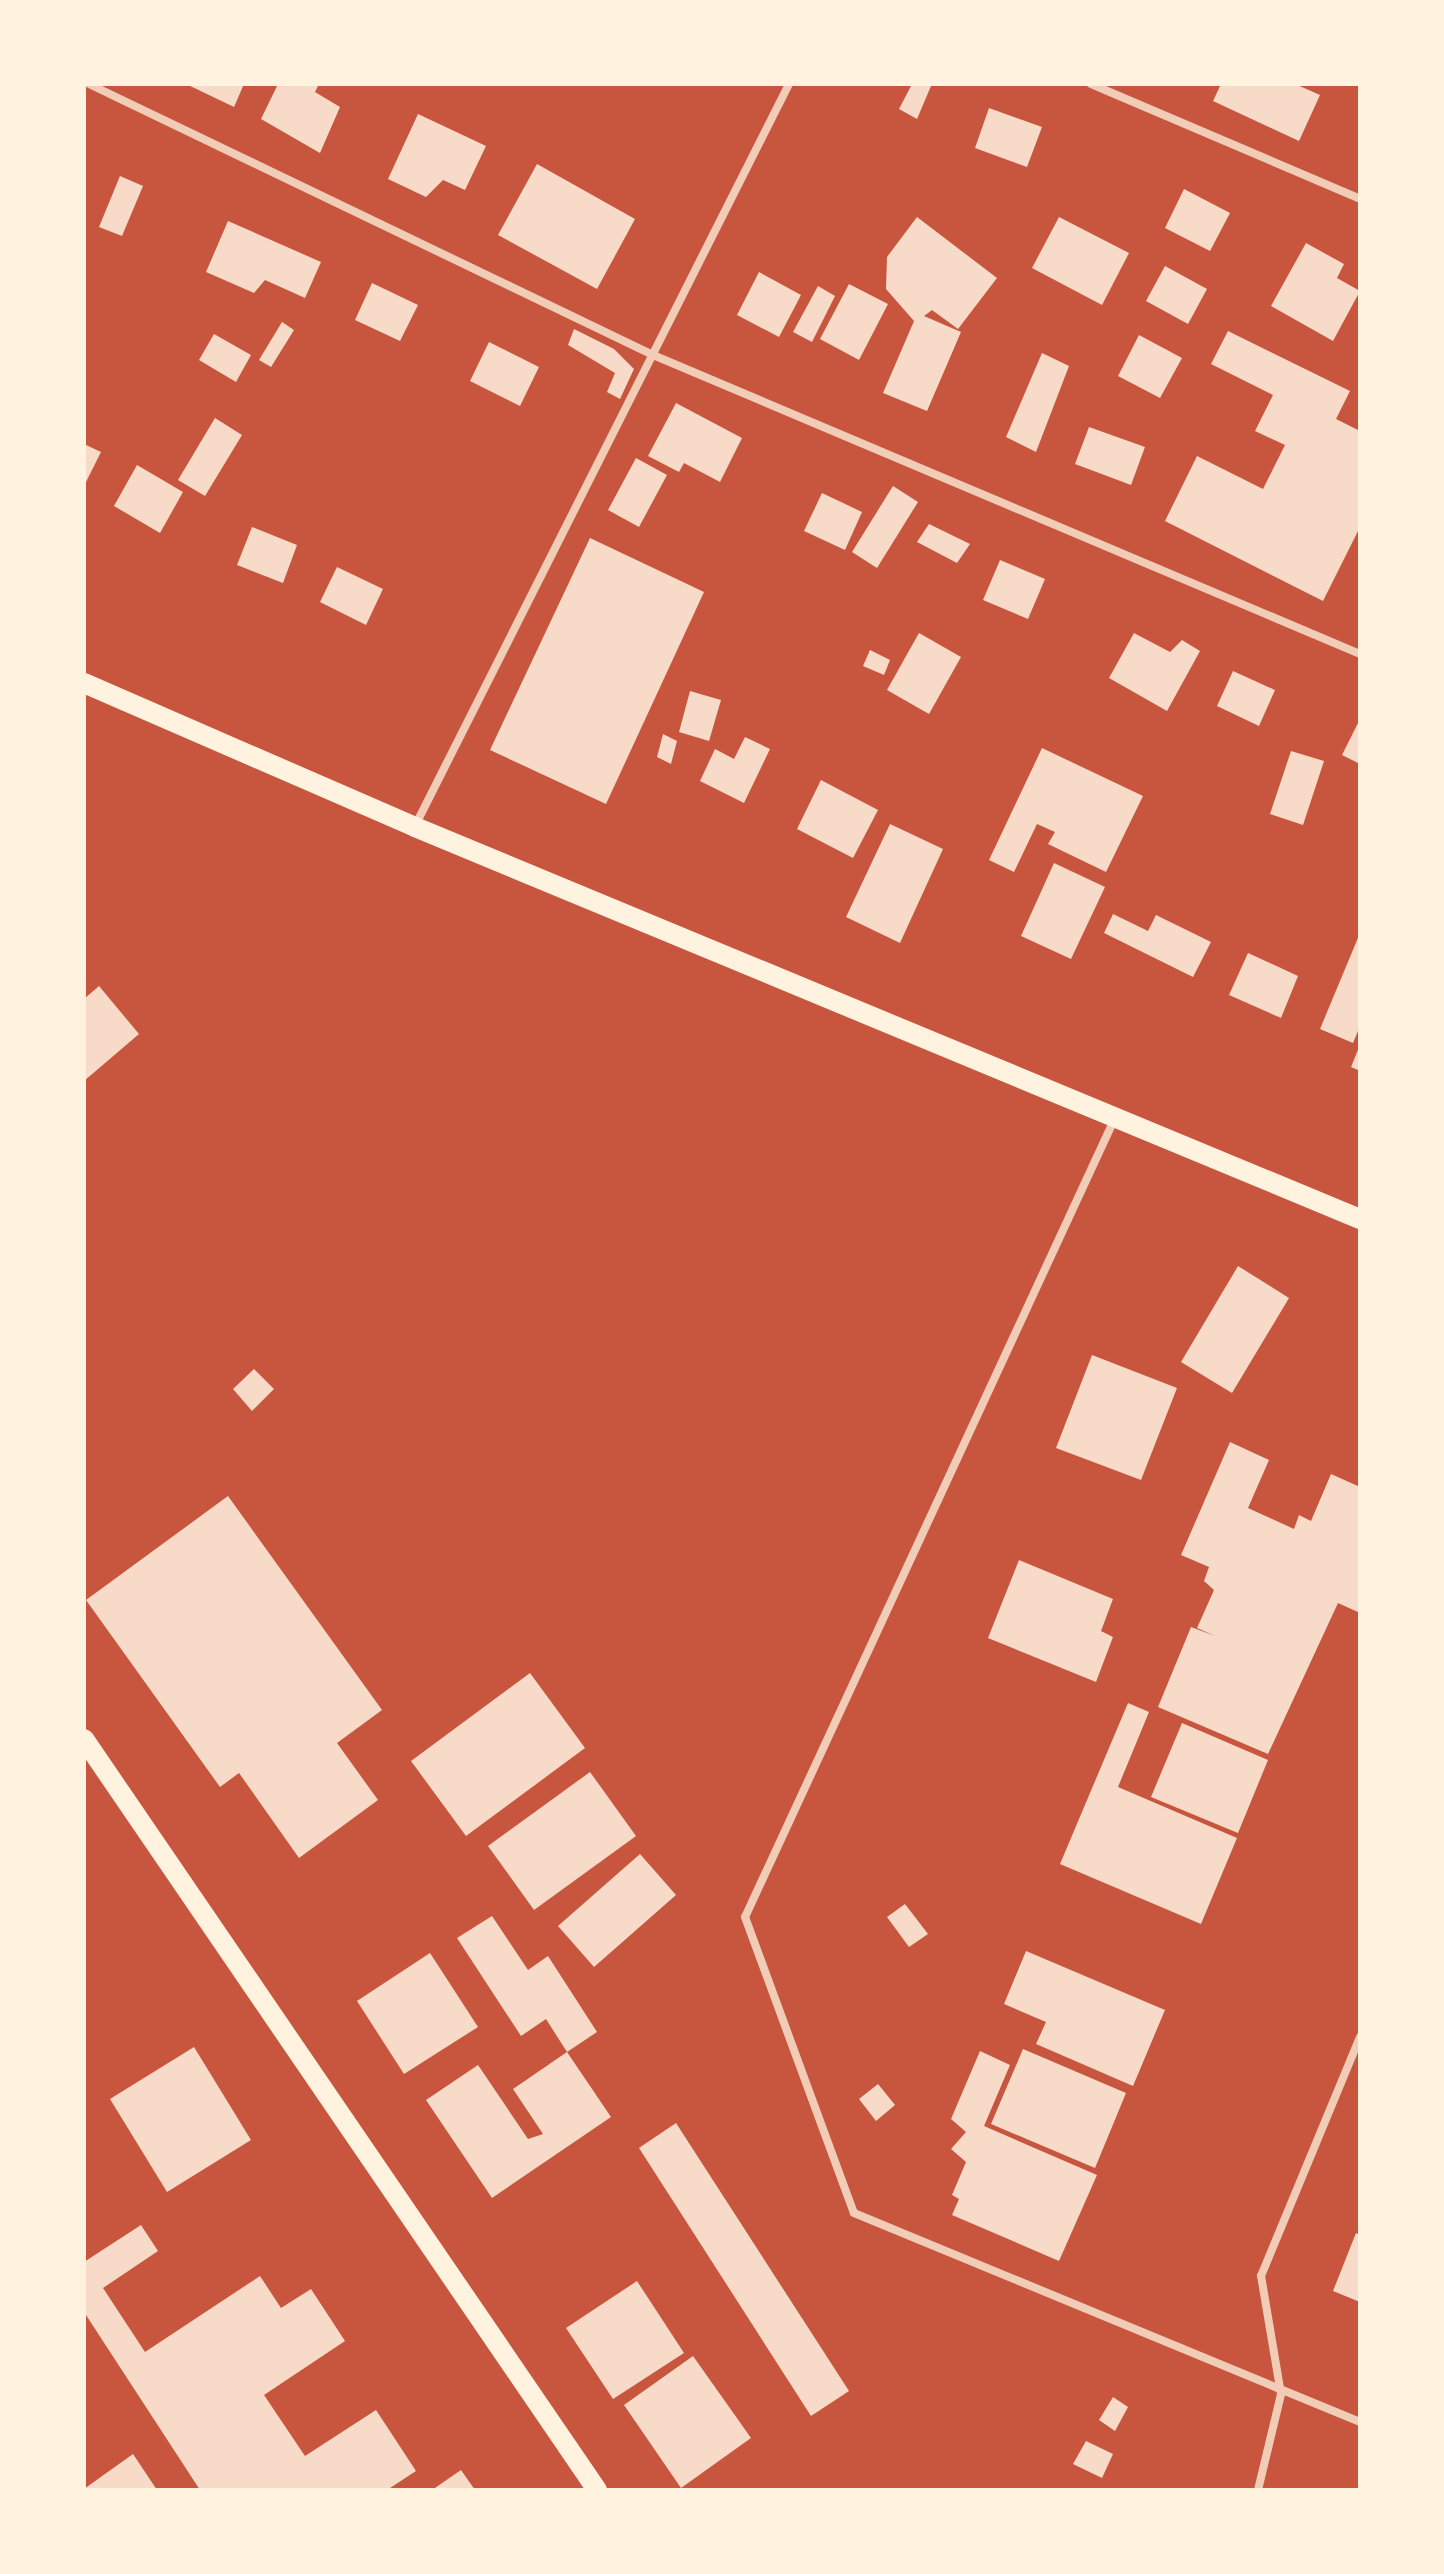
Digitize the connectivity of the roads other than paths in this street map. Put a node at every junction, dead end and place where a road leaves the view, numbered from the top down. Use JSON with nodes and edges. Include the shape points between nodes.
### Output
{"nodes":[{"id":1,"x":89,"y":84,"type":"edge"},
{"id":2,"x":789,"y":84,"type":"edge"},
{"id":3,"x":1091,"y":84,"type":"edge"},
{"id":4,"x":1360,"y":199,"type":"edge"},
{"id":5,"x":653,"y":355,"type":"junction"},
{"id":6,"x":1360,"y":654,"type":"edge"},
{"id":7,"x":84,"y":683,"type":"edge"},
{"id":8,"x":415,"y":827,"type":"junction"},
{"id":9,"x":1114,"y":1120,"type":"junction"},
{"id":10,"x":1360,"y":1219,"type":"edge"},
{"id":11,"x":84,"y":1739,"type":"edge"},
{"id":12,"x":1360,"y":2037,"type":"edge"},
{"id":13,"x":1281,"y":2394,"type":"junction"},
{"id":14,"x":1360,"y":2422,"type":"edge"},
{"id":15,"x":597,"y":2490,"type":"edge"},
{"id":16,"x":1258,"y":2490,"type":"edge"}],
"edges":[{"from":1,"to":5,"type":"street"},
{"from":2,"to":5,"type":"street"},
{"from":3,"to":4,"type":"street"},
{"from":5,"to":6,"type":"street"},
{"from":5,"to":8,"type":"street"},
{"from":7,"to":8,"type":"main road"},
{"from":8,"to":9,"type":"main road"},
{"from":9,"to":10,"type":"main road"},
{"from":9,"to":13,"type":"street","via":[[745,1917],[854,2213]]},
{"from":11,"to":15,"type":"main road"},
{"from":12,"to":13,"type":"street","via":[[1261,2276]]},
{"from":13,"to":14,"type":"street"},
{"from":13,"to":16,"type":"street"}]}
